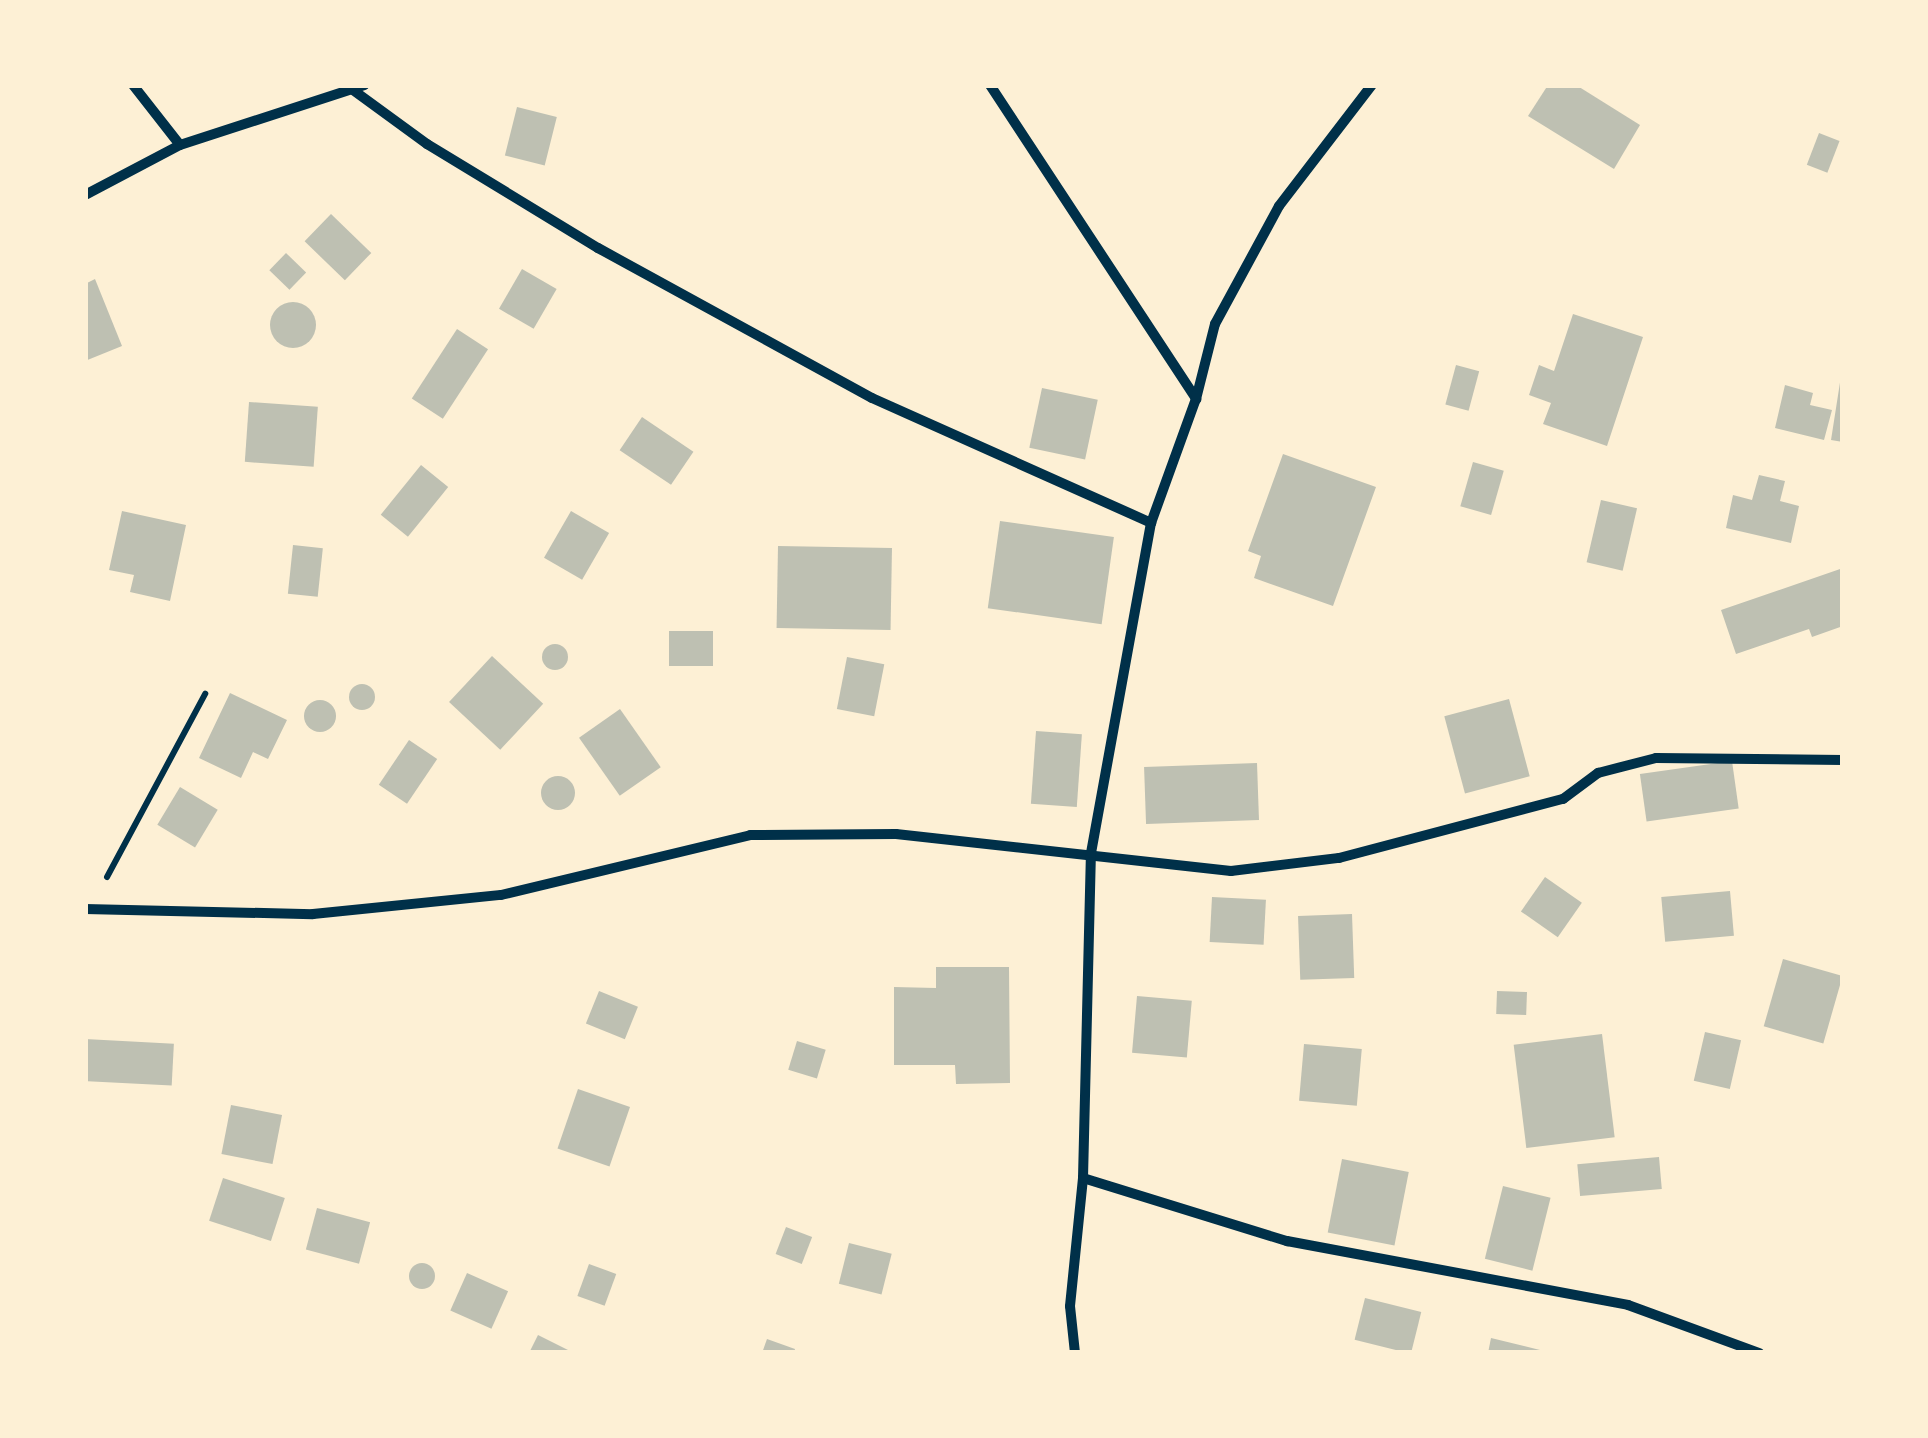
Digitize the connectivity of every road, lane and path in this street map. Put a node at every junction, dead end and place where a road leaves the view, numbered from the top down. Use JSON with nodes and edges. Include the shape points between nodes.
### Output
{"nodes":[{"id":1,"x":133,"y":85,"type":"edge"},
{"id":2,"x":990,"y":85,"type":"edge"},
{"id":3,"x":1372,"y":85,"type":"edge"},
{"id":4,"x":359,"y":87,"type":"edge"},
{"id":5,"x":180,"y":145,"type":"junction"},
{"id":6,"x":85,"y":195,"type":"edge"},
{"id":7,"x":1196,"y":399,"type":"junction"},
{"id":8,"x":1151,"y":522,"type":"junction"},
{"id":9,"x":205,"y":694,"type":"dead end"},
{"id":10,"x":1843,"y":760,"type":"edge"},
{"id":11,"x":1091,"y":853,"type":"junction"},
{"id":12,"x":88,"y":909,"type":"edge"},
{"id":13,"x":1083,"y":1178,"type":"junction"},
{"id":14,"x":1075,"y":1353,"type":"edge"},
{"id":15,"x":1759,"y":1353,"type":"edge"}],
"edges":[{"from":1,"to":5,"type":"street"},
{"from":2,"to":7,"type":"street"},
{"from":3,"to":7,"type":"street","via":[[1280,206],[1215,324]]},
{"from":4,"to":5,"type":"street"},
{"from":4,"to":8,"type":"street","via":[[427,144],[598,248],[872,398]]},
{"from":5,"to":6,"type":"street"},
{"from":7,"to":8,"type":"street"},
{"from":8,"to":11,"type":"street"},
{"from":9,"to":12,"type":"path"},
{"from":10,"to":11,"type":"street","via":[[1656,758],[1598,774],[1563,799],[1339,858],[1231,871]]},
{"from":11,"to":12,"type":"street","via":[[896,834],[750,834],[501,895],[313,914]]},
{"from":11,"to":13,"type":"street"},
{"from":13,"to":14,"type":"street","via":[[1070,1306]]},
{"from":13,"to":15,"type":"street","via":[[1287,1241],[1628,1306]]}]}
